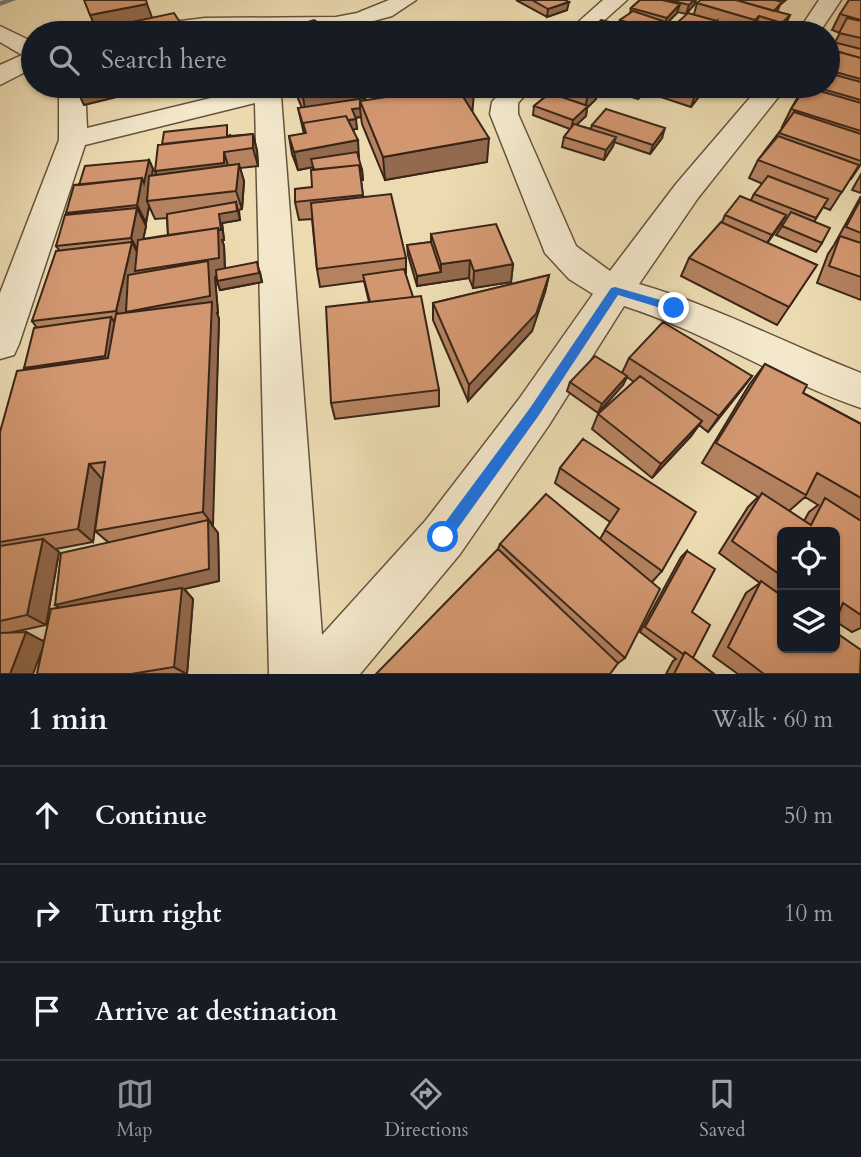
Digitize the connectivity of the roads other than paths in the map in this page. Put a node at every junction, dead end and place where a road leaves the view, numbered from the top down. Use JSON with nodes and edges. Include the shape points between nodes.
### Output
{"nodes":[{"id":1,"x":405,"y":0,"type":"edge"},
{"id":2,"x":616,"y":0,"type":"edge"},
{"id":3,"x":830,"y":0,"type":"edge"},
{"id":4,"x":589,"y":8,"type":"edge"},
{"id":5,"x":350,"y":21,"type":"edge"},
{"id":6,"x":816,"y":21,"type":"edge"},
{"id":7,"x":0,"y":33,"type":"edge"},
{"id":8,"x":21,"y":44,"type":"edge"},
{"id":9,"x":21,"y":64,"type":"edge"},
{"id":10,"x":0,"y":77,"type":"edge"},
{"id":11,"x":72,"y":98,"type":"edge"},
{"id":12,"x":243,"y":98,"type":"edge"},
{"id":13,"x":280,"y":98,"type":"edge"},
{"id":14,"x":509,"y":98,"type":"edge"},
{"id":15,"x":764,"y":98,"type":"edge"},
{"id":16,"x":73,"y":140,"type":"junction"},
{"id":17,"x":615,"y":290,"type":"junction"},
{"id":18,"x":0,"y":344,"type":"edge"},
{"id":19,"x":861,"y":391,"type":"edge"},
{"id":20,"x":297,"y":674,"type":"edge"},
{"id":21,"x":324,"y":674,"type":"edge"}],
"edges":[{"from":1,"to":5,"type":"street","via":[[387,11]]},
{"from":2,"to":4,"type":"street"},
{"from":3,"to":6,"type":"street"},
{"from":7,"to":8,"type":"street"},
{"from":9,"to":10,"type":"street"},
{"from":11,"to":16,"type":"street"},
{"from":12,"to":16,"type":"street"},
{"from":13,"to":20,"type":"street"},
{"from":14,"to":17,"type":"street","via":[[504,114],[562,253]]},
{"from":15,"to":17,"type":"street","via":[[687,191]]},
{"from":16,"to":18,"type":"street"},
{"from":17,"to":19,"type":"street","via":[[674,308]]},
{"from":17,"to":21,"type":"street","via":[[443,537]]}]}
